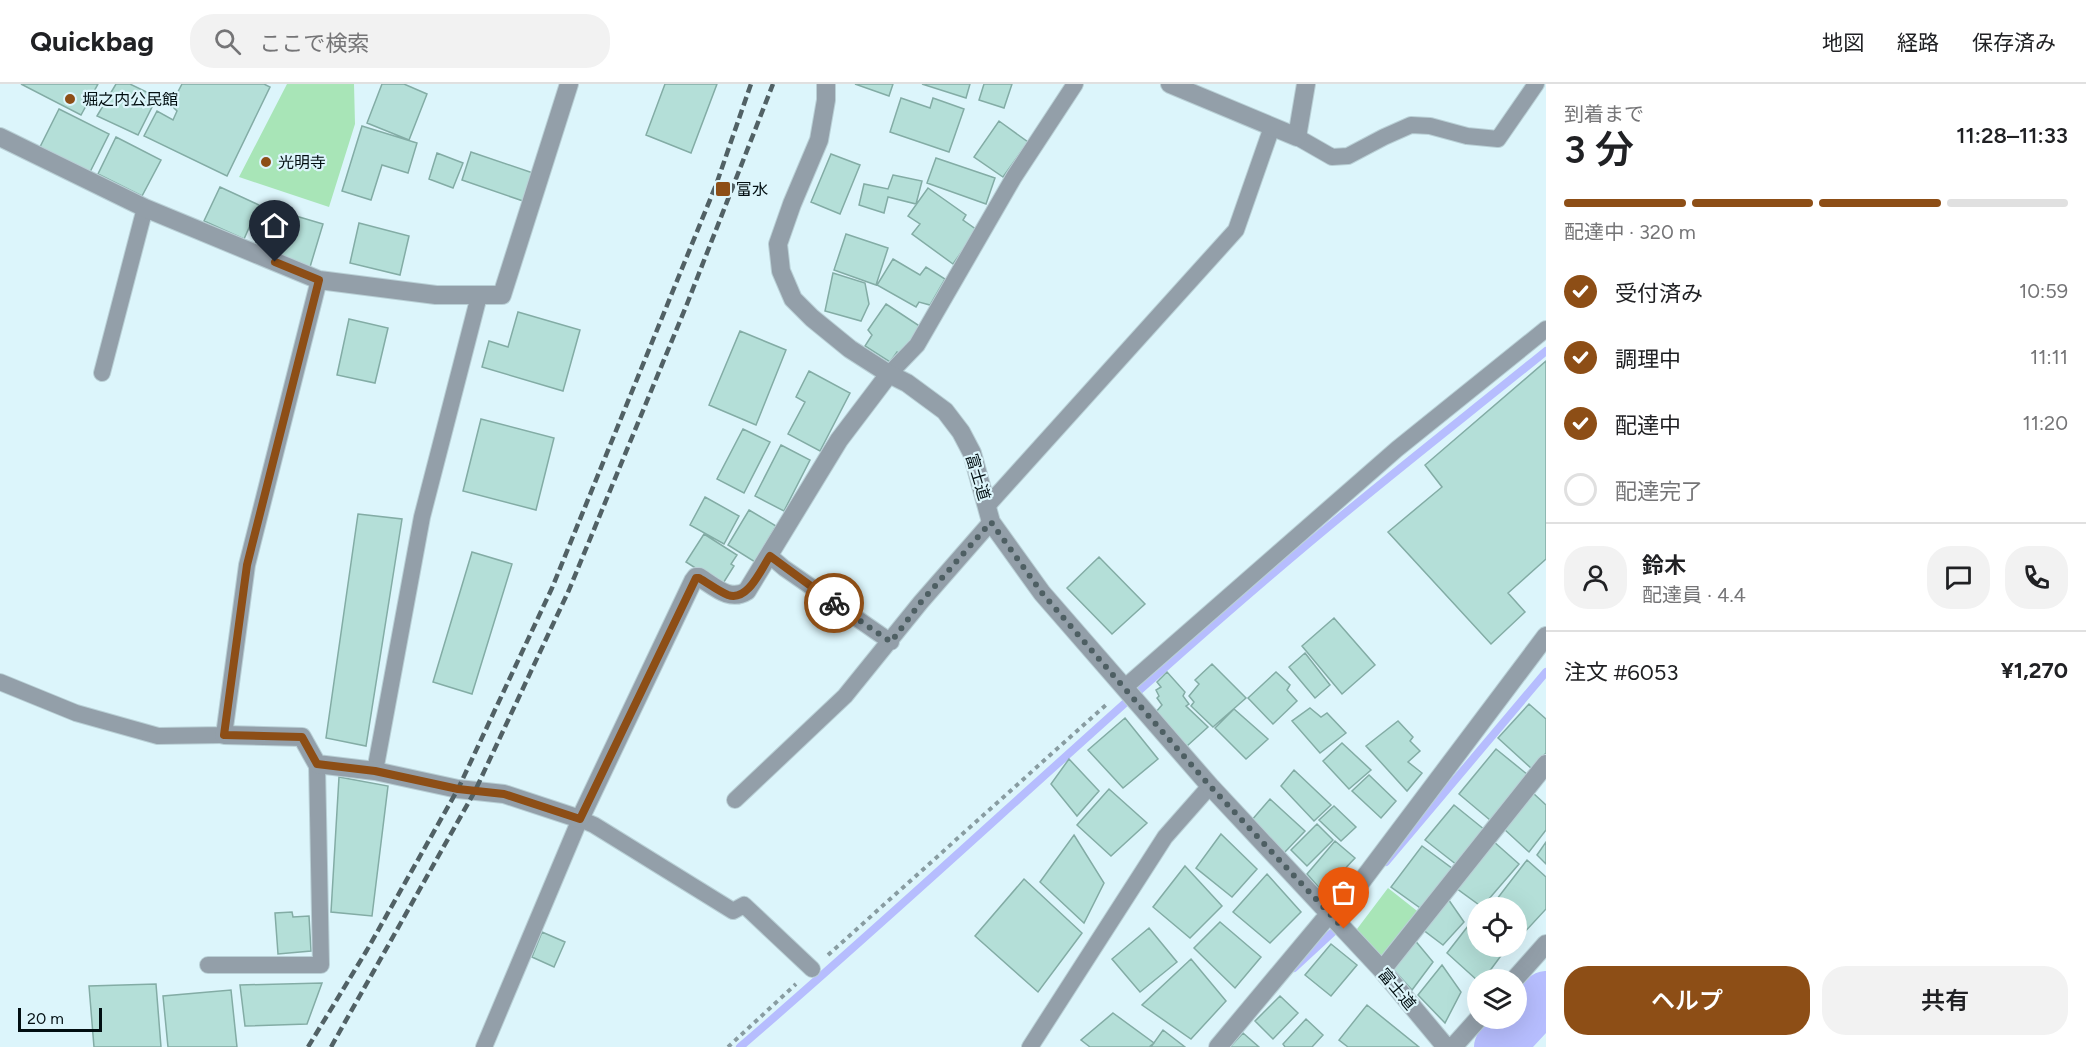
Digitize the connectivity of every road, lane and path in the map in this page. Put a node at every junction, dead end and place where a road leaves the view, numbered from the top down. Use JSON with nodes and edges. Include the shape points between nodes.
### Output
{"nodes":[{"id":1,"x":569,"y":84,"type":"edge"},
{"id":2,"x":826,"y":84,"type":"edge"},
{"id":3,"x":1075,"y":84,"type":"edge"},
{"id":4,"x":1170,"y":84,"type":"edge"},
{"id":5,"x":1306,"y":84,"type":"edge"},
{"id":6,"x":1536,"y":84,"type":"edge"},
{"id":7,"x":1272,"y":127,"type":"junction"},
{"id":8,"x":0,"y":137,"type":"edge"},
{"id":9,"x":1297,"y":137,"type":"junction"},
{"id":10,"x":145,"y":208,"type":"junction"},
{"id":11,"x":319,"y":280,"type":"junction"},
{"id":12,"x":479,"y":296,"type":"junction"},
{"id":13,"x":1546,"y":329,"type":"edge"},
{"id":14,"x":102,"y":374,"type":"dead end"},
{"id":15,"x":889,"y":374,"type":"junction"},
{"id":16,"x":989,"y":514,"type":"junction"},
{"id":17,"x":770,"y":556,"type":"junction"},
{"id":18,"x":1546,"y":636,"type":"edge"},
{"id":19,"x":891,"y":642,"type":"junction"},
{"id":20,"x":0,"y":682,"type":"edge"},
{"id":21,"x":1125,"y":689,"type":"junction"},
{"id":22,"x":224,"y":735,"type":"junction"},
{"id":23,"x":317,"y":764,"type":"junction"},
{"id":24,"x":1546,"y":764,"type":"edge"},
{"id":25,"x":375,"y":771,"type":"junction"},
{"id":26,"x":1210,"y":786,"type":"junction"},
{"id":27,"x":735,"y":800,"type":"dead end"},
{"id":28,"x":580,"y":819,"type":"junction"},
{"id":29,"x":1333,"y":917,"type":"junction"},
{"id":30,"x":1546,"y":944,"type":"edge"},
{"id":31,"x":208,"y":965,"type":"dead end"},
{"id":32,"x":812,"y":969,"type":"junction"},
{"id":33,"x":1524,"y":969,"type":"edge"},
{"id":34,"x":1382,"y":970,"type":"junction"},
{"id":35,"x":1469,"y":1029,"type":"edge"},
{"id":36,"x":484,"y":1047,"type":"edge"},
{"id":37,"x":728,"y":1047,"type":"edge"},
{"id":38,"x":1030,"y":1047,"type":"edge"},
{"id":39,"x":1218,"y":1047,"type":"edge"},
{"id":40,"x":1446,"y":1047,"type":"edge"},
{"id":41,"x":1453,"y":1047,"type":"edge"}],
"edges":[{"from":1,"to":12,"type":"street","via":[[502,295]]},
{"from":2,"to":15,"type":"street","name":"富士道","via":[[819,140],[778,244],[781,271],[793,299],[812,318]]},
{"from":3,"to":15,"type":"lane","via":[[1014,177],[917,345]]},
{"from":4,"to":7,"type":"street"},
{"from":5,"to":9,"type":"street"},
{"from":6,"to":9,"type":"lane","via":[[1498,139],[1411,125],[1348,156],[1332,157]]},
{"from":7,"to":9,"type":"street"},
{"from":7,"to":16,"type":"lane","via":[[1236,230]]},
{"from":8,"to":10,"type":"street"},
{"from":10,"to":11,"type":"street"},
{"from":10,"to":14,"type":"lane"},
{"from":11,"to":12,"type":"street","via":[[436,295]]},
{"from":11,"to":22,"type":"lane","via":[[247,565]]},
{"from":12,"to":25,"type":"lane","via":[[422,517]]},
{"from":13,"to":21,"type":"lane","via":[[1397,448]]},
{"from":15,"to":16,"type":"street","name":"富士道","via":[[945,411],[961,432],[972,453]]},
{"from":15,"to":17,"type":"street","via":[[839,440]]},
{"from":16,"to":19,"type":"lane"},
{"from":16,"to":21,"type":"street","name":"富士道","via":[[1042,593]]},
{"from":17,"to":19,"type":"lane"},
{"from":17,"to":28,"type":"street","via":[[740,596],[729,595],[699,578],[693,581]]},
{"from":18,"to":29,"type":"street"},
{"from":19,"to":27,"type":"lane","via":[[845,696]]},
{"from":20,"to":22,"type":"lane","via":[[76,713],[158,736]]},
{"from":21,"to":26,"type":"street","name":"富士道"},
{"from":21,"to":32,"type":"path"},
{"from":22,"to":23,"type":"street","via":[[302,737]]},
{"from":23,"to":25,"type":"street"},
{"from":23,"to":31,"type":"lane","via":[[321,965]]},
{"from":24,"to":34,"type":"street"},
{"from":25,"to":28,"type":"street","via":[[458,789],[504,794]]},
{"from":26,"to":29,"type":"street","name":"富士道"},
{"from":26,"to":38,"type":"lane","via":[[1166,837]]},
{"from":28,"to":32,"type":"lane","via":[[734,911],[744,905]]},
{"from":28,"to":36,"type":"lane"},
{"from":29,"to":34,"type":"street","name":"富士道"},
{"from":29,"to":39,"type":"street"},
{"from":30,"to":33,"type":"street"},
{"from":32,"to":37,"type":"path"},
{"from":34,"to":40,"type":"street","name":"富士道"},
{"from":35,"to":41,"type":"street"}]}
